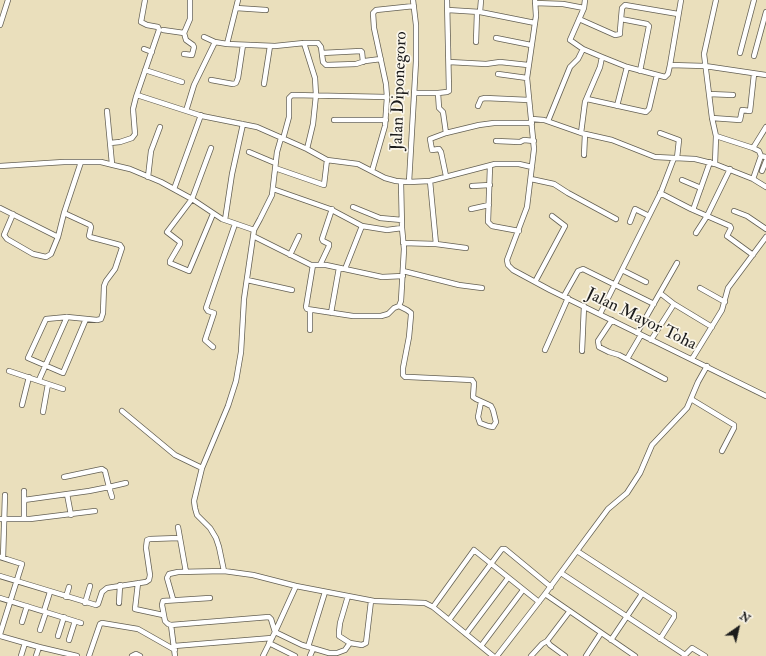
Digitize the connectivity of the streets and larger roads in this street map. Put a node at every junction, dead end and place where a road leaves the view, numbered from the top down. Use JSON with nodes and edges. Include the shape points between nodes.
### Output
{"nodes":[{"id":1,"x":8,"y":0,"type":"edge"},
{"id":2,"x":145,"y":0,"type":"edge"},
{"id":3,"x":190,"y":0,"type":"edge"},
{"id":4,"x":238,"y":0,"type":"edge"},
{"id":5,"x":413,"y":0,"type":"edge"},
{"id":6,"x":447,"y":0,"type":"edge"},
{"id":7,"x":481,"y":0,"type":"edge"},
{"id":8,"x":585,"y":0,"type":"edge"},
{"id":9,"x":681,"y":0,"type":"edge"},
{"id":10,"x":716,"y":0,"type":"edge"},
{"id":11,"x":754,"y":0,"type":"edge"},
{"id":12,"x":535,"y":1,"type":"edge"},
{"id":13,"x":414,"y":6,"type":"junction"},
{"id":14,"x":236,"y":8,"type":"junction"},
{"id":15,"x":584,"y":8,"type":"junction"},
{"id":16,"x":266,"y":10,"type":"dead end"},
{"id":17,"x":448,"y":10,"type":"junction"},
{"id":18,"x":479,"y":12,"type":"junction"},
{"id":19,"x":766,"y":12,"type":"edge"},
{"id":20,"x":678,"y":14,"type":"junction"},
{"id":21,"x":579,"y":19,"type":"junction"},
{"id":22,"x":621,"y":19,"type":"junction"},
{"id":23,"x":1,"y":23,"type":"edge"},
{"id":24,"x":535,"y":23,"type":"junction"},
{"id":25,"x":163,"y":30,"type":"dead end"},
{"id":26,"x":184,"y":33,"type":"junction"},
{"id":27,"x":204,"y":37,"type":"dead end"},
{"id":28,"x":496,"y":38,"type":"dead end"},
{"id":29,"x":215,"y":42,"type":"junction"},
{"id":30,"x":476,"y":42,"type":"dead end"},
{"id":31,"x":304,"y":43,"type":"junction"},
{"id":32,"x":227,"y":44,"type":"junction"},
{"id":33,"x":243,"y":45,"type":"junction"},
{"id":34,"x":531,"y":45,"type":"junction"},
{"id":35,"x":270,"y":46,"type":"junction"},
{"id":36,"x":144,"y":49,"type":"dead end"},
{"id":37,"x":583,"y":49,"type":"junction"},
{"id":38,"x":152,"y":52,"type":"junction"},
{"id":39,"x":322,"y":53,"type":"junction"},
{"id":40,"x":740,"y":53,"type":"dead end"},
{"id":41,"x":184,"y":54,"type":"dead end"},
{"id":42,"x":754,"y":56,"type":"dead end"},
{"id":43,"x":602,"y":57,"type":"junction"},
{"id":44,"x":381,"y":59,"type":"junction"},
{"id":45,"x":363,"y":62,"type":"junction"},
{"id":46,"x":449,"y":62,"type":"junction"},
{"id":47,"x":528,"y":64,"type":"junction"},
{"id":48,"x":670,"y":65,"type":"junction"},
{"id":49,"x":705,"y":66,"type":"junction"},
{"id":50,"x":627,"y":67,"type":"junction"},
{"id":51,"x":145,"y":70,"type":"junction"},
{"id":52,"x":640,"y":71,"type":"junction"},
{"id":53,"x":498,"y":74,"type":"dead end"},
{"id":54,"x":754,"y":74,"type":"junction"},
{"id":55,"x":657,"y":75,"type":"junction"},
{"id":56,"x":766,"y":75,"type":"edge"},
{"id":57,"x":527,"y":78,"type":"junction"},
{"id":58,"x":211,"y":80,"type":"dead end"},
{"id":59,"x":182,"y":82,"type":"dead end"},
{"id":60,"x":264,"y":84,"type":"dead end"},
{"id":61,"x":414,"y":92,"type":"junction"},
{"id":62,"x":438,"y":93,"type":"junction"},
{"id":63,"x":709,"y":94,"type":"junction"},
{"id":64,"x":137,"y":95,"type":"junction"},
{"id":65,"x":316,"y":95,"type":"junction"},
{"id":66,"x":733,"y":95,"type":"dead end"},
{"id":67,"x":387,"y":97,"type":"junction"},
{"id":68,"x":587,"y":99,"type":"junction"},
{"id":69,"x":529,"y":100,"type":"junction"},
{"id":70,"x":478,"y":106,"type":"dead end"},
{"id":71,"x":617,"y":106,"type":"junction"},
{"id":72,"x":107,"y":111,"type":"dead end"},
{"id":73,"x":186,"y":111,"type":"junction"},
{"id":74,"x":201,"y":115,"type":"junction"},
{"id":75,"x":712,"y":118,"type":"junction"},
{"id":76,"x":334,"y":120,"type":"dead end"},
{"id":77,"x":386,"y":120,"type":"junction"},
{"id":78,"x":532,"y":121,"type":"junction"},
{"id":79,"x":548,"y":121,"type":"junction"},
{"id":80,"x":243,"y":124,"type":"junction"},
{"id":81,"x":160,"y":127,"type":"dead end"},
{"id":82,"x":766,"y":127,"type":"edge"},
{"id":83,"x":446,"y":133,"type":"junction"},
{"id":84,"x":660,"y":133,"type":"dead end"},
{"id":85,"x":583,"y":134,"type":"junction"},
{"id":86,"x":716,"y":136,"type":"junction"},
{"id":87,"x":282,"y":138,"type":"junction"},
{"id":88,"x":496,"y":141,"type":"dead end"},
{"id":89,"x":534,"y":141,"type":"junction"},
{"id":90,"x":110,"y":143,"type":"junction"},
{"id":91,"x":211,"y":148,"type":"dead end"},
{"id":92,"x":753,"y":148,"type":"junction"},
{"id":93,"x":307,"y":149,"type":"junction"},
{"id":94,"x":249,"y":152,"type":"dead end"},
{"id":95,"x":584,"y":155,"type":"dead end"},
{"id":96,"x":764,"y":156,"type":"edge"},
{"id":97,"x":676,"y":158,"type":"junction"},
{"id":98,"x":327,"y":160,"type":"junction"},
{"id":99,"x":766,"y":161,"type":"edge"},
{"id":100,"x":81,"y":162,"type":"junction"},
{"id":101,"x":712,"y":163,"type":"junction"},
{"id":102,"x":112,"y":164,"type":"junction"},
{"id":103,"x":275,"y":165,"type":"junction"},
{"id":104,"x":0,"y":166,"type":"edge"},
{"id":105,"x":490,"y":166,"type":"junction"},
{"id":106,"x":532,"y":167,"type":"junction"},
{"id":107,"x":730,"y":169,"type":"junction"},
{"id":108,"x":372,"y":171,"type":"junction"},
{"id":109,"x":762,"y":172,"type":"dead end"},
{"id":110,"x":446,"y":176,"type":"junction"},
{"id":111,"x":148,"y":177,"type":"junction"},
{"id":112,"x":753,"y":179,"type":"junction"},
{"id":113,"x":531,"y":180,"type":"junction"},
{"id":114,"x":682,"y":180,"type":"dead end"},
{"id":115,"x":430,"y":181,"type":"junction"},
{"id":116,"x":401,"y":182,"type":"junction"},
{"id":117,"x":409,"y":182,"type":"junction"},
{"id":118,"x":490,"y":185,"type":"junction"},
{"id":119,"x":472,"y":186,"type":"dead end"},
{"id":120,"x":766,"y":187,"type":"edge"},
{"id":121,"x":701,"y":188,"type":"junction"},
{"id":122,"x":174,"y":189,"type":"junction"},
{"id":123,"x":273,"y":189,"type":"junction"},
{"id":124,"x":660,"y":193,"type":"junction"},
{"id":125,"x":192,"y":199,"type":"junction"},
{"id":126,"x":489,"y":205,"type":"junction"},
{"id":127,"x":353,"y":207,"type":"dead end"},
{"id":128,"x":0,"y":208,"type":"edge"},
{"id":129,"x":470,"y":209,"type":"dead end"},
{"id":130,"x":332,"y":210,"type":"junction"},
{"id":131,"x":693,"y":210,"type":"junction"},
{"id":132,"x":734,"y":211,"type":"dead end"},
{"id":133,"x":64,"y":213,"type":"junction"},
{"id":134,"x":13,"y":214,"type":"junction"},
{"id":135,"x":213,"y":214,"type":"junction"},
{"id":136,"x":552,"y":216,"type":"dead end"},
{"id":137,"x":649,"y":216,"type":"junction"},
{"id":138,"x":707,"y":216,"type":"junction"},
{"id":139,"x":616,"y":219,"type":"dead end"},
{"id":140,"x":225,"y":220,"type":"junction"},
{"id":141,"x":402,"y":220,"type":"junction"},
{"id":142,"x":630,"y":222,"type":"dead end"},
{"id":143,"x":236,"y":224,"type":"junction"},
{"id":144,"x":362,"y":226,"type":"junction"},
{"id":145,"x":402,"y":228,"type":"junction"},
{"id":146,"x":766,"y":229,"type":"edge"},
{"id":147,"x":254,"y":230,"type":"junction"},
{"id":148,"x":519,"y":231,"type":"junction"},
{"id":149,"x":696,"y":233,"type":"dead end"},
{"id":150,"x":253,"y":236,"type":"junction"},
{"id":151,"x":299,"y":236,"type":"dead end"},
{"id":152,"x":58,"y":237,"type":"junction"},
{"id":153,"x":766,"y":237,"type":"edge"},
{"id":154,"x":403,"y":243,"type":"junction"},
{"id":155,"x":436,"y":244,"type":"junction"},
{"id":156,"x":466,"y":248,"type":"dead end"},
{"id":157,"x":753,"y":255,"type":"junction"},
{"id":158,"x":290,"y":256,"type":"junction"},
{"id":159,"x":677,"y":263,"type":"dead end"},
{"id":160,"x":313,"y":265,"type":"junction"},
{"id":161,"x":320,"y":265,"type":"junction"},
{"id":162,"x":339,"y":268,"type":"junction"},
{"id":163,"x":345,"y":269,"type":"junction"},
{"id":164,"x":622,"y":270,"type":"junction"},
{"id":165,"x":403,"y":274,"type":"junction"},
{"id":166,"x":247,"y":280,"type":"junction"},
{"id":167,"x":535,"y":282,"type":"junction"},
{"id":168,"x":646,"y":282,"type":"dead end"},
{"id":169,"x":615,"y":284,"type":"junction"},
{"id":170,"x":482,"y":288,"type":"dead end"},
{"id":171,"x":700,"y":288,"type":"dead end"},
{"id":172,"x":292,"y":290,"type":"dead end"},
{"id":173,"x":660,"y":293,"type":"junction"},
{"id":174,"x":566,"y":297,"type":"junction"},
{"id":175,"x":725,"y":302,"type":"junction"},
{"id":176,"x":654,"y":304,"type":"junction"},
{"id":177,"x":674,"y":304,"type":"junction"},
{"id":178,"x":399,"y":306,"type":"junction"},
{"id":179,"x":584,"y":306,"type":"junction"},
{"id":180,"x":310,"y":311,"type":"junction"},
{"id":181,"x":331,"y":313,"type":"junction"},
{"id":182,"x":600,"y":314,"type":"junction"},
{"id":183,"x":67,"y":317,"type":"junction"},
{"id":184,"x":86,"y":319,"type":"junction"},
{"id":185,"x":612,"y":320,"type":"junction"},
{"id":186,"x":712,"y":327,"type":"junction"},
{"id":187,"x":310,"y":330,"type":"dead end"},
{"id":188,"x":639,"y":334,"type":"junction"},
{"id":189,"x":651,"y":340,"type":"junction"},
{"id":190,"x":213,"y":347,"type":"dead end"},
{"id":191,"x":545,"y":350,"type":"dead end"},
{"id":192,"x":582,"y":351,"type":"dead end"},
{"id":193,"x":627,"y":359,"type":"junction"},
{"id":194,"x":692,"y":359,"type":"junction"},
{"id":195,"x":45,"y":366,"type":"junction"},
{"id":196,"x":707,"y":366,"type":"junction"},
{"id":197,"x":9,"y":371,"type":"dead end"},
{"id":198,"x":29,"y":377,"type":"junction"},
{"id":199,"x":665,"y":379,"type":"dead end"},
{"id":200,"x":38,"y":380,"type":"junction"},
{"id":201,"x":48,"y":384,"type":"junction"},
{"id":202,"x":63,"y":389,"type":"dead end"},
{"id":203,"x":766,"y":396,"type":"edge"},
{"id":204,"x":691,"y":400,"type":"junction"},
{"id":205,"x":481,"y":402,"type":"junction"},
{"id":206,"x":22,"y":405,"type":"dead end"},
{"id":207,"x":122,"y":411,"type":"dead end"},
{"id":208,"x":43,"y":412,"type":"dead end"},
{"id":209,"x":722,"y":451,"type":"dead end"},
{"id":210,"x":202,"y":468,"type":"junction"},
{"id":211,"x":64,"y":477,"type":"dead end"},
{"id":212,"x":126,"y":483,"type":"dead end"},
{"id":213,"x":109,"y":487,"type":"junction"},
{"id":214,"x":24,"y":491,"type":"dead end"},
{"id":215,"x":67,"y":494,"type":"junction"},
{"id":216,"x":5,"y":495,"type":"dead end"},
{"id":217,"x":112,"y":498,"type":"dead end"},
{"id":218,"x":24,"y":500,"type":"junction"},
{"id":219,"x":94,"y":511,"type":"dead end"},
{"id":220,"x":71,"y":515,"type":"junction"},
{"id":221,"x":2,"y":519,"type":"edge"},
{"id":222,"x":24,"y":519,"type":"junction"},
{"id":223,"x":178,"y":527,"type":"dead end"},
{"id":224,"x":179,"y":538,"type":"junction"},
{"id":225,"x":577,"y":551,"type":"junction"},
{"id":226,"x":2,"y":558,"type":"edge"},
{"id":227,"x":491,"y":564,"type":"junction"},
{"id":228,"x":224,"y":571,"type":"junction"},
{"id":229,"x":186,"y":572,"type":"junction"},
{"id":230,"x":561,"y":574,"type":"junction"},
{"id":231,"x":0,"y":576,"type":"edge"},
{"id":232,"x":508,"y":578,"type":"junction"},
{"id":233,"x":17,"y":582,"type":"junction"},
{"id":234,"x":138,"y":583,"type":"junction"},
{"id":235,"x":120,"y":585,"type":"junction"},
{"id":236,"x":90,"y":586,"type":"dead end"},
{"id":237,"x":296,"y":586,"type":"junction"},
{"id":238,"x":70,"y":587,"type":"dead end"},
{"id":239,"x":551,"y":587,"type":"junction"},
{"id":240,"x":523,"y":590,"type":"junction"},
{"id":241,"x":50,"y":592,"type":"junction"},
{"id":242,"x":325,"y":592,"type":"junction"},
{"id":243,"x":545,"y":594,"type":"junction"},
{"id":244,"x":642,"y":594,"type":"junction"},
{"id":245,"x":348,"y":596,"type":"junction"},
{"id":246,"x":66,"y":597,"type":"junction"},
{"id":247,"x":0,"y":598,"type":"edge"},
{"id":248,"x":210,"y":598,"type":"dead end"},
{"id":249,"x":173,"y":599,"type":"junction"},
{"id":250,"x":11,"y":601,"type":"junction"},
{"id":251,"x":371,"y":601,"type":"junction"},
{"id":252,"x":539,"y":602,"type":"junction"},
{"id":253,"x":85,"y":603,"type":"junction"},
{"id":254,"x":120,"y":603,"type":"dead end"},
{"id":255,"x":27,"y":606,"type":"junction"},
{"id":256,"x":432,"y":607,"type":"junction"},
{"id":257,"x":45,"y":611,"type":"junction"},
{"id":258,"x":569,"y":612,"type":"junction"},
{"id":259,"x":163,"y":615,"type":"junction"},
{"id":260,"x":64,"y":617,"type":"junction"},
{"id":261,"x":627,"y":617,"type":"junction"},
{"id":262,"x":449,"y":620,"type":"junction"},
{"id":263,"x":75,"y":621,"type":"junction"},
{"id":264,"x":22,"y":622,"type":"dead end"},
{"id":265,"x":81,"y":623,"type":"dead end"},
{"id":266,"x":171,"y":625,"type":"junction"},
{"id":267,"x":40,"y":630,"type":"dead end"},
{"id":268,"x":275,"y":632,"type":"junction"},
{"id":269,"x":600,"y":633,"type":"junction"},
{"id":270,"x":466,"y":634,"type":"junction"},
{"id":271,"x":0,"y":635,"type":"edge"},
{"id":272,"x":58,"y":636,"type":"dead end"},
{"id":273,"x":272,"y":638,"type":"junction"},
{"id":274,"x":660,"y":639,"type":"junction"},
{"id":275,"x":69,"y":640,"type":"dead end"},
{"id":276,"x":611,"y":640,"type":"junction"},
{"id":277,"x":547,"y":641,"type":"junction"},
{"id":278,"x":350,"y":642,"type":"junction"},
{"id":279,"x":25,"y":643,"type":"junction"},
{"id":280,"x":269,"y":644,"type":"junction"},
{"id":281,"x":481,"y":646,"type":"junction"},
{"id":282,"x":39,"y":647,"type":"junction"},
{"id":283,"x":174,"y":648,"type":"junction"},
{"id":284,"x":311,"y":648,"type":"junction"},
{"id":285,"x":21,"y":656,"type":"edge"},
{"id":286,"x":36,"y":656,"type":"edge"},
{"id":287,"x":78,"y":656,"type":"edge"},
{"id":288,"x":89,"y":656,"type":"edge"},
{"id":289,"x":132,"y":656,"type":"edge"},
{"id":290,"x":140,"y":656,"type":"edge"},
{"id":291,"x":175,"y":656,"type":"edge"},
{"id":292,"x":263,"y":656,"type":"edge"},
{"id":293,"x":295,"y":656,"type":"edge"},
{"id":294,"x":310,"y":656,"type":"edge"},
{"id":295,"x":492,"y":656,"type":"edge"},
{"id":296,"x":497,"y":656,"type":"edge"},
{"id":297,"x":531,"y":656,"type":"edge"},
{"id":298,"x":565,"y":656,"type":"edge"},
{"id":299,"x":586,"y":656,"type":"edge"},
{"id":300,"x":635,"y":656,"type":"edge"},
{"id":301,"x":684,"y":656,"type":"edge"},
{"id":302,"x":705,"y":656,"type":"edge"}],
"edges":[{"from":1,"to":23,"type":"street"},
{"from":2,"to":38,"type":"street","via":[[141,22],[159,28]]},
{"from":3,"to":26,"type":"street","via":[[190,19]]},
{"from":4,"to":14,"type":"street"},
{"from":5,"to":13,"type":"street","name":"Jalan Diponegoro"},
{"from":6,"to":17,"type":"street"},
{"from":7,"to":18,"type":"street"},
{"from":8,"to":15,"type":"street"},
{"from":9,"to":20,"type":"street"},
{"from":10,"to":49,"type":"street","via":[[704,54]]},
{"from":11,"to":40,"type":"street"},
{"from":12,"to":15,"type":"street"},
{"from":12,"to":24,"type":"street"},
{"from":13,"to":44,"type":"street","via":[[374,11],[374,28]]},
{"from":13,"to":61,"type":"street","name":"Jalan Diponegoro"},
{"from":14,"to":16,"type":"street"},
{"from":14,"to":32,"type":"street"},
{"from":15,"to":21,"type":"street"},
{"from":17,"to":18,"type":"street"},
{"from":17,"to":46,"type":"street"},
{"from":18,"to":24,"type":"street"},
{"from":18,"to":30,"type":"street"},
{"from":19,"to":42,"type":"street"},
{"from":20,"to":22,"type":"street","via":[[625,5],[622,8]]},
{"from":20,"to":48,"type":"street"},
{"from":21,"to":22,"type":"street","via":[[616,35],[620,34]]},
{"from":21,"to":37,"type":"street","via":[[570,40]]},
{"from":22,"to":52,"type":"street","via":[[648,25]]},
{"from":24,"to":34,"type":"street"},
{"from":25,"to":26,"type":"street"},
{"from":26,"to":41,"type":"street","via":[[186,40],[194,47],[192,55]]},
{"from":27,"to":29,"type":"street"},
{"from":28,"to":34,"type":"street"},
{"from":29,"to":32,"type":"street"},
{"from":29,"to":73,"type":"street","via":[[194,85]]},
{"from":31,"to":35,"type":"street"},
{"from":31,"to":39,"type":"street","via":[[318,43]]},
{"from":31,"to":65,"type":"street","via":[[315,78]]},
{"from":32,"to":33,"type":"street"},
{"from":33,"to":35,"type":"street"},
{"from":33,"to":58,"type":"street","via":[[236,83]]},
{"from":34,"to":47,"type":"street"},
{"from":35,"to":60,"type":"street"},
{"from":36,"to":38,"type":"street"},
{"from":37,"to":43,"type":"street"},
{"from":37,"to":79,"type":"street","via":[[579,58],[570,66]]},
{"from":38,"to":51,"type":"street"},
{"from":39,"to":45,"type":"street","via":[[361,51]]},
{"from":39,"to":45,"type":"street","via":[[326,65]]},
{"from":43,"to":50,"type":"street"},
{"from":43,"to":68,"type":"street"},
{"from":44,"to":45,"type":"street"},
{"from":44,"to":67,"type":"street"},
{"from":46,"to":47,"type":"street"},
{"from":46,"to":62,"type":"street","via":[[449,91]]},
{"from":47,"to":57,"type":"street"},
{"from":48,"to":49,"type":"street"},
{"from":48,"to":55,"type":"street","via":[[665,77]]},
{"from":49,"to":54,"type":"street"},
{"from":49,"to":63,"type":"street"},
{"from":50,"to":52,"type":"street"},
{"from":50,"to":71,"type":"street"},
{"from":51,"to":59,"type":"street"},
{"from":51,"to":64,"type":"street"},
{"from":52,"to":55,"type":"street"},
{"from":53,"to":57,"type":"street"},
{"from":54,"to":56,"type":"street"},
{"from":54,"to":75,"type":"street","via":[[750,111],[742,110],[740,120]]},
{"from":55,"to":71,"type":"street","via":[[647,111]]},
{"from":57,"to":69,"type":"street"},
{"from":61,"to":62,"type":"street"},
{"from":61,"to":117,"type":"street","name":"Jalan Diponegoro"},
{"from":62,"to":83,"type":"street"},
{"from":63,"to":66,"type":"street"},
{"from":63,"to":75,"type":"street"},
{"from":64,"to":73,"type":"street"},
{"from":64,"to":90,"type":"street","via":[[133,109],[135,135],[120,142]]},
{"from":65,"to":67,"type":"street"},
{"from":65,"to":87,"type":"street","via":[[290,96],[289,117]]},
{"from":65,"to":93,"type":"street"},
{"from":67,"to":77,"type":"street"},
{"from":68,"to":71,"type":"street"},
{"from":68,"to":85,"type":"street","via":[[584,106]]},
{"from":69,"to":70,"type":"street","via":[[485,98]]},
{"from":69,"to":78,"type":"street"},
{"from":72,"to":90,"type":"street"},
{"from":73,"to":74,"type":"street"},
{"from":74,"to":80,"type":"street"},
{"from":74,"to":122,"type":"street"},
{"from":75,"to":86,"type":"street"},
{"from":76,"to":77,"type":"street"},
{"from":77,"to":108,"type":"street"},
{"from":78,"to":79,"type":"street"},
{"from":78,"to":83,"type":"street","via":[[479,124]]},
{"from":78,"to":89,"type":"street"},
{"from":79,"to":85,"type":"street"},
{"from":80,"to":87,"type":"street"},
{"from":80,"to":140,"type":"street"},
{"from":81,"to":111,"type":"street","via":[[152,151]]},
{"from":82,"to":92,"type":"street"},
{"from":83,"to":110,"type":"street","via":[[430,140],[432,150],[438,149],[441,152]]},
{"from":84,"to":97,"type":"street","via":[[679,140]]},
{"from":85,"to":95,"type":"street"},
{"from":85,"to":97,"type":"street","via":[[612,140],[655,157]]},
{"from":86,"to":92,"type":"street"},
{"from":86,"to":101,"type":"street"},
{"from":87,"to":93,"type":"street"},
{"from":87,"to":103,"type":"street"},
{"from":88,"to":89,"type":"street"},
{"from":89,"to":106,"type":"street"},
{"from":90,"to":102,"type":"street"},
{"from":91,"to":125,"type":"street"},
{"from":92,"to":96,"type":"street"},
{"from":93,"to":98,"type":"street"},
{"from":94,"to":103,"type":"street"},
{"from":96,"to":112,"type":"street"},
{"from":97,"to":101,"type":"street"},
{"from":97,"to":124,"type":"street"},
{"from":98,"to":103,"type":"street","via":[[324,185]]},
{"from":98,"to":108,"type":"street","via":[[358,164]]},
{"from":99,"to":109,"type":"street"},
{"from":100,"to":102,"type":"street"},
{"from":100,"to":104,"type":"street"},
{"from":100,"to":133,"type":"street"},
{"from":101,"to":107,"type":"street"},
{"from":101,"to":121,"type":"street"},
{"from":102,"to":111,"type":"street"},
{"from":103,"to":123,"type":"street"},
{"from":105,"to":106,"type":"street","via":[[518,164]]},
{"from":105,"to":110,"type":"street"},
{"from":105,"to":118,"type":"street"},
{"from":106,"to":113,"type":"street"},
{"from":107,"to":112,"type":"street"},
{"from":107,"to":138,"type":"street"},
{"from":108,"to":116,"type":"street","via":[[390,180]]},
{"from":110,"to":115,"type":"street"},
{"from":111,"to":122,"type":"street"},
{"from":112,"to":120,"type":"street"},
{"from":113,"to":139,"type":"street","via":[[554,184]]},
{"from":113,"to":148,"type":"street","via":[[527,207]]},
{"from":114,"to":121,"type":"street"},
{"from":115,"to":117,"type":"street"},
{"from":115,"to":155,"type":"street"},
{"from":116,"to":117,"type":"street"},
{"from":116,"to":141,"type":"street"},
{"from":118,"to":119,"type":"street"},
{"from":118,"to":126,"type":"street"},
{"from":121,"to":131,"type":"street"},
{"from":122,"to":125,"type":"street"},
{"from":123,"to":130,"type":"street"},
{"from":123,"to":147,"type":"street"},
{"from":124,"to":131,"type":"street"},
{"from":124,"to":137,"type":"street"},
{"from":125,"to":135,"type":"street"},
{"from":125,"to":135,"type":"street","via":[[168,232],[180,242],[170,263],[189,271]]},
{"from":126,"to":129,"type":"street"},
{"from":126,"to":148,"type":"street","via":[[490,225]]},
{"from":127,"to":141,"type":"street","via":[[380,218]]},
{"from":128,"to":134,"type":"street"},
{"from":130,"to":144,"type":"street"},
{"from":130,"to":161,"type":"street","via":[[322,239],[329,246]]},
{"from":131,"to":138,"type":"street"},
{"from":132,"to":146,"type":"street","via":[[747,216]]},
{"from":133,"to":152,"type":"street"},
{"from":133,"to":184,"type":"street","via":[[90,225],[90,237],[121,246],[115,269],[104,286],[102,317],[99,320]]},
{"from":134,"to":152,"type":"street"},
{"from":134,"to":152,"type":"street","via":[[4,235],[33,254],[46,257],[51,254]]},
{"from":135,"to":140,"type":"street"},
{"from":136,"to":167,"type":"street","via":[[565,226]]},
{"from":137,"to":142,"type":"street","via":[[635,209]]},
{"from":137,"to":164,"type":"street"},
{"from":138,"to":149,"type":"street"},
{"from":138,"to":157,"type":"street","via":[[730,226],[727,236]]},
{"from":140,"to":143,"type":"street"},
{"from":141,"to":145,"type":"street"},
{"from":143,"to":147,"type":"street"},
{"from":143,"to":190,"type":"street","via":[[206,308],[214,313],[204,340]]},
{"from":144,"to":145,"type":"street","via":[[387,230]]},
{"from":144,"to":163,"type":"street"},
{"from":145,"to":154,"type":"street"},
{"from":147,"to":150,"type":"street"},
{"from":148,"to":167,"type":"street","name":"Jalan Mayor Toha","via":[[507,264]]},
{"from":150,"to":158,"type":"street"},
{"from":150,"to":166,"type":"street"},
{"from":151,"to":158,"type":"street"},
{"from":153,"to":157,"type":"street"},
{"from":154,"to":155,"type":"street"},
{"from":154,"to":165,"type":"street"},
{"from":155,"to":156,"type":"street"},
{"from":157,"to":175,"type":"street","via":[[728,288]]},
{"from":158,"to":160,"type":"street"},
{"from":159,"to":173,"type":"street"},
{"from":160,"to":161,"type":"street"},
{"from":160,"to":180,"type":"street","via":[[306,307]]},
{"from":161,"to":162,"type":"street"},
{"from":162,"to":163,"type":"street"},
{"from":162,"to":181,"type":"street"},
{"from":163,"to":165,"type":"street","via":[[382,277]]},
{"from":164,"to":168,"type":"street"},
{"from":164,"to":169,"type":"street"},
{"from":165,"to":170,"type":"street"},
{"from":165,"to":178,"type":"street"},
{"from":166,"to":172,"type":"street"},
{"from":166,"to":210,"type":"street","via":[[236,381]]},
{"from":167,"to":174,"type":"street","name":"Jalan Mayor Toha"},
{"from":169,"to":174,"type":"street","via":[[581,269]]},
{"from":169,"to":176,"type":"street"},
{"from":169,"to":182,"type":"street"},
{"from":171,"to":175,"type":"street"},
{"from":173,"to":176,"type":"street"},
{"from":173,"to":177,"type":"street"},
{"from":174,"to":179,"type":"street","name":"Jalan Mayor Toha"},
{"from":174,"to":191,"type":"street"},
{"from":175,"to":186,"type":"street"},
{"from":176,"to":188,"type":"street"},
{"from":177,"to":186,"type":"street"},
{"from":177,"to":189,"type":"street"},
{"from":178,"to":181,"type":"street","via":[[381,316]]},
{"from":178,"to":205,"type":"street","via":[[409,311],[411,316],[402,375],[472,380],[473,397]]},
{"from":179,"to":182,"type":"street","name":"Jalan Mayor Toha"},
{"from":179,"to":192,"type":"street"},
{"from":180,"to":181,"type":"street"},
{"from":180,"to":187,"type":"street"},
{"from":182,"to":185,"type":"street","name":"Jalan Mayor Toha"},
{"from":183,"to":184,"type":"street"},
{"from":183,"to":195,"type":"street"},
{"from":183,"to":195,"type":"street","via":[[46,318],[29,355],[29,359]]},
{"from":184,"to":195,"type":"street","via":[[63,373]]},
{"from":185,"to":188,"type":"street","name":"Jalan Mayor Toha"},
{"from":185,"to":193,"type":"street","via":[[598,344],[609,352]]},
{"from":186,"to":194,"type":"street"},
{"from":188,"to":189,"type":"street","name":"Jalan Mayor Toha"},
{"from":188,"to":193,"type":"street"},
{"from":189,"to":194,"type":"street","name":"Jalan Mayor Toha"},
{"from":193,"to":199,"type":"street"},
{"from":194,"to":196,"type":"street","name":"Jalan Mayor Toha"},
{"from":195,"to":200,"type":"street"},
{"from":196,"to":203,"type":"street","name":"Jalan Mayor Toha"},
{"from":196,"to":204,"type":"street"},
{"from":197,"to":198,"type":"street"},
{"from":198,"to":200,"type":"street"},
{"from":198,"to":206,"type":"street"},
{"from":200,"to":201,"type":"street"},
{"from":201,"to":202,"type":"street"},
{"from":201,"to":208,"type":"street"},
{"from":204,"to":209,"type":"street","via":[[734,425]]},
{"from":204,"to":225,"type":"street","via":[[683,414],[652,445],[640,473],[625,494],[608,509]]},
{"from":205,"to":205,"type":"street","via":[[491,406],[493,410],[496,422],[493,427],[480,423],[478,416]]},
{"from":207,"to":210,"type":"street","via":[[175,455]]},
{"from":210,"to":228,"type":"street","via":[[195,508],[197,515],[216,538]]},
{"from":211,"to":213,"type":"street","via":[[102,469],[106,471]]},
{"from":212,"to":213,"type":"street"},
{"from":213,"to":215,"type":"street"},
{"from":213,"to":217,"type":"street"},
{"from":214,"to":218,"type":"street"},
{"from":215,"to":218,"type":"street"},
{"from":215,"to":220,"type":"street"},
{"from":216,"to":221,"type":"street"},
{"from":218,"to":222,"type":"street"},
{"from":219,"to":220,"type":"street"},
{"from":220,"to":222,"type":"street"},
{"from":221,"to":222,"type":"street"},
{"from":221,"to":226,"type":"street"},
{"from":223,"to":224,"type":"street"},
{"from":224,"to":229,"type":"street"},
{"from":224,"to":234,"type":"street","via":[[147,540],[150,578],[146,582]]},
{"from":225,"to":230,"type":"street"},
{"from":225,"to":244,"type":"street"},
{"from":226,"to":233,"type":"street","via":[[22,564]]},
{"from":227,"to":232,"type":"street"},
{"from":227,"to":239,"type":"street","via":[[503,548]]},
{"from":227,"to":256,"type":"street","via":[[473,551]]},
{"from":227,"to":262,"type":"street"},
{"from":228,"to":229,"type":"street"},
{"from":228,"to":237,"type":"street"},
{"from":229,"to":249,"type":"street","via":[[168,575]]},
{"from":230,"to":239,"type":"street"},
{"from":230,"to":261,"type":"street"},
{"from":231,"to":233,"type":"street"},
{"from":232,"to":240,"type":"street"},
{"from":232,"to":270,"type":"street"},
{"from":233,"to":241,"type":"street"},
{"from":233,"to":250,"type":"street"},
{"from":234,"to":235,"type":"street"},
{"from":234,"to":259,"type":"street","via":[[136,609]]},
{"from":235,"to":253,"type":"street","via":[[102,592],[97,605]]},
{"from":235,"to":254,"type":"street"},
{"from":236,"to":253,"type":"street"},
{"from":237,"to":242,"type":"street"},
{"from":237,"to":268,"type":"street"},
{"from":238,"to":246,"type":"street"},
{"from":239,"to":243,"type":"street"},
{"from":240,"to":252,"type":"street"},
{"from":240,"to":281,"type":"street"},
{"from":241,"to":246,"type":"street"},
{"from":241,"to":257,"type":"street"},
{"from":242,"to":245,"type":"street"},
{"from":242,"to":284,"type":"street"},
{"from":243,"to":252,"type":"street"},
{"from":243,"to":258,"type":"street"},
{"from":244,"to":261,"type":"street"},
{"from":244,"to":274,"type":"street","via":[[675,615]]},
{"from":245,"to":251,"type":"street"},
{"from":245,"to":278,"type":"street","via":[[339,636]]},
{"from":246,"to":253,"type":"street"},
{"from":247,"to":250,"type":"street"},
{"from":248,"to":249,"type":"street"},
{"from":249,"to":259,"type":"street","via":[[161,602]]},
{"from":250,"to":255,"type":"street"},
{"from":250,"to":271,"type":"street"},
{"from":251,"to":256,"type":"street","via":[[421,602]]},
{"from":251,"to":278,"type":"street","via":[[366,643],[362,645]]},
{"from":252,"to":296,"type":"street"},
{"from":255,"to":257,"type":"street"},
{"from":255,"to":264,"type":"street"},
{"from":256,"to":262,"type":"street"},
{"from":257,"to":260,"type":"street"},
{"from":257,"to":267,"type":"street"},
{"from":258,"to":269,"type":"street"},
{"from":258,"to":277,"type":"street"},
{"from":259,"to":266,"type":"street","via":[[166,622]]},
{"from":260,"to":263,"type":"street"},
{"from":260,"to":272,"type":"street"},
{"from":261,"to":274,"type":"street"},
{"from":261,"to":276,"type":"street"},
{"from":262,"to":270,"type":"street"},
{"from":263,"to":265,"type":"street"},
{"from":263,"to":275,"type":"street"},
{"from":266,"to":268,"type":"street","via":[[268,617]]},
{"from":266,"to":283,"type":"street"},
{"from":268,"to":273,"type":"street"},
{"from":268,"to":284,"type":"street"},
{"from":269,"to":276,"type":"street"},
{"from":269,"to":299,"type":"street"},
{"from":270,"to":281,"type":"street"},
{"from":271,"to":279,"type":"street"},
{"from":273,"to":280,"type":"street"},
{"from":273,"to":283,"type":"street"},
{"from":274,"to":301,"type":"street"},
{"from":276,"to":300,"type":"street"},
{"from":277,"to":297,"type":"street"},
{"from":277,"to":298,"type":"street"},
{"from":278,"to":284,"type":"street","via":[[345,650],[337,653]]},
{"from":279,"to":282,"type":"street"},
{"from":279,"to":285,"type":"street"},
{"from":280,"to":292,"type":"street"},
{"from":280,"to":293,"type":"street"},
{"from":281,"to":295,"type":"street"},
{"from":282,"to":286,"type":"street"},
{"from":282,"to":287,"type":"street"},
{"from":283,"to":288,"type":"street","via":[[138,629],[102,623]]},
{"from":283,"to":291,"type":"street"},
{"from":284,"to":294,"type":"street"},
{"from":289,"to":290,"type":"street"},
{"from":301,"to":302,"type":"street","via":[[692,648]]}]}
